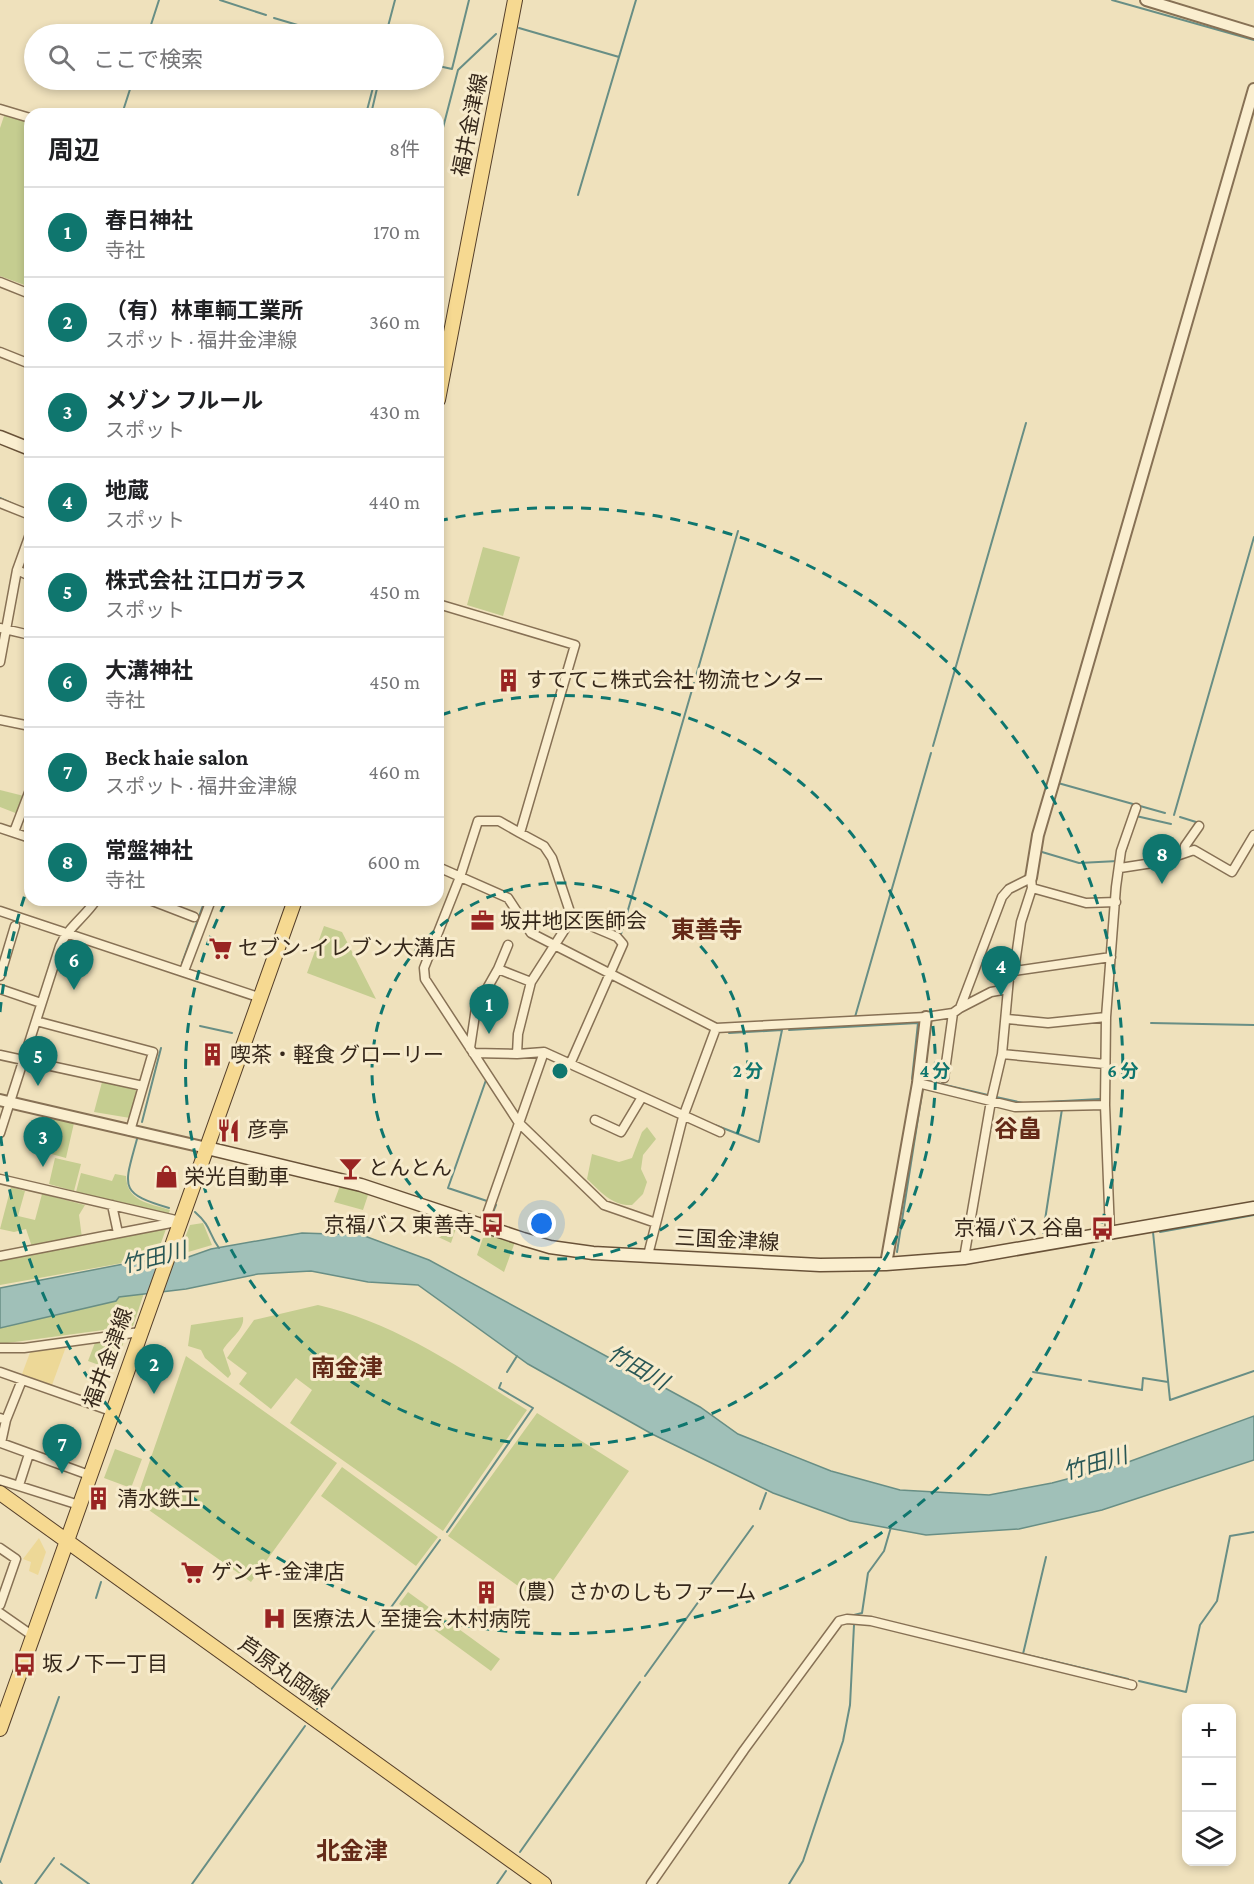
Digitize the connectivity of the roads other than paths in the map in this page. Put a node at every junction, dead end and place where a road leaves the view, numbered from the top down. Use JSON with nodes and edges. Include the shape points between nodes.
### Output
{"nodes":[{"id":1,"x":515,"y":0,"type":"edge"},
{"id":2,"x":1146,"y":0,"type":"edge"},
{"id":3,"x":1254,"y":33,"type":"edge"},
{"id":4,"x":1254,"y":90,"type":"edge"},
{"id":5,"x":0,"y":109,"type":"edge"},
{"id":6,"x":24,"y":116,"type":"edge"},
{"id":7,"x":0,"y":282,"type":"edge"},
{"id":8,"x":24,"y":292,"type":"edge"},
{"id":9,"x":444,"y":350,"type":"edge"},
{"id":10,"x":0,"y":352,"type":"edge"},
{"id":11,"x":24,"y":362,"type":"edge"},
{"id":12,"x":0,"y":437,"type":"edge"},
{"id":13,"x":24,"y":447,"type":"edge"},
{"id":14,"x":0,"y":503,"type":"edge"},
{"id":15,"x":24,"y":513,"type":"edge"},
{"id":16,"x":24,"y":551,"type":"edge"},
{"id":17,"x":17,"y":570,"type":"junction"},
{"id":18,"x":24,"y":573,"type":"edge"},
{"id":19,"x":444,"y":606,"type":"edge"},
{"id":20,"x":3,"y":629,"type":"edge"},
{"id":21,"x":24,"y":633,"type":"edge"},
{"id":22,"x":0,"y":662,"type":"edge"},
{"id":23,"x":0,"y":720,"type":"edge"},
{"id":24,"x":24,"y":725,"type":"edge"},
{"id":25,"x":24,"y":807,"type":"edge"},
{"id":26,"x":1136,"y":808,"type":"dead end"},
{"id":27,"x":1199,"y":826,"type":"dead end"},
{"id":28,"x":0,"y":828,"type":"edge"},
{"id":29,"x":15,"y":832,"type":"junction"},
{"id":30,"x":520,"y":833,"type":"junction"},
{"id":31,"x":24,"y":836,"type":"edge"},
{"id":32,"x":1254,"y":836,"type":"edge"},
{"id":33,"x":1184,"y":853,"type":"junction"},
{"id":34,"x":1120,"y":868,"type":"junction"},
{"id":35,"x":444,"y":870,"type":"edge"},
{"id":36,"x":460,"y":877,"type":"junction"},
{"id":37,"x":1031,"y":883,"type":"junction"},
{"id":38,"x":1116,"y":902,"type":"junction"},
{"id":39,"x":92,"y":906,"type":"edge"},
{"id":40,"x":166,"y":906,"type":"edge"},
{"id":41,"x":209,"y":906,"type":"edge"},
{"id":42,"x":293,"y":906,"type":"edge"},
{"id":43,"x":0,"y":910,"type":"edge"},
{"id":44,"x":194,"y":916,"type":"dead end"},
{"id":45,"x":572,"y":918,"type":"junction"},
{"id":46,"x":15,"y":926,"type":"dead end"},
{"id":47,"x":66,"y":933,"type":"junction"},
{"id":48,"x":508,"y":945,"type":"dead end"},
{"id":49,"x":555,"y":946,"type":"junction"},
{"id":50,"x":1111,"y":957,"type":"junction"},
{"id":51,"x":498,"y":969,"type":"junction"},
{"id":52,"x":183,"y":971,"type":"junction"},
{"id":53,"x":1014,"y":971,"type":"junction"},
{"id":54,"x":611,"y":975,"type":"junction"},
{"id":55,"x":0,"y":976,"type":"edge"},
{"id":56,"x":531,"y":982,"type":"junction"},
{"id":57,"x":0,"y":989,"type":"edge"},
{"id":58,"x":1008,"y":989,"type":"junction"},
{"id":59,"x":261,"y":998,"type":"junction"},
{"id":60,"x":41,"y":1003,"type":"junction"},
{"id":61,"x":957,"y":1010,"type":"junction"},
{"id":62,"x":926,"y":1017,"type":"junction"},
{"id":63,"x":1106,"y":1017,"type":"junction"},
{"id":64,"x":1007,"y":1019,"type":"junction"},
{"id":65,"x":36,"y":1021,"type":"junction"},
{"id":66,"x":716,"y":1028,"type":"junction"},
{"id":67,"x":471,"y":1051,"type":"junction"},
{"id":68,"x":544,"y":1052,"type":"junction"},
{"id":69,"x":0,"y":1054,"type":"edge"},
{"id":70,"x":517,"y":1054,"type":"junction"},
{"id":71,"x":1002,"y":1054,"type":"junction"},
{"id":72,"x":24,"y":1060,"type":"junction"},
{"id":73,"x":571,"y":1062,"type":"junction"},
{"id":74,"x":1105,"y":1064,"type":"junction"},
{"id":75,"x":944,"y":1078,"type":"dead end"},
{"id":76,"x":918,"y":1083,"type":"junction"},
{"id":77,"x":143,"y":1086,"type":"junction"},
{"id":78,"x":642,"y":1096,"type":"junction"},
{"id":79,"x":5,"y":1101,"type":"edge"},
{"id":80,"x":991,"y":1101,"type":"junction"},
{"id":81,"x":1105,"y":1105,"type":"junction"},
{"id":82,"x":683,"y":1117,"type":"junction"},
{"id":83,"x":595,"y":1120,"type":"dead end"},
{"id":84,"x":519,"y":1123,"type":"junction"},
{"id":85,"x":130,"y":1131,"type":"junction"},
{"id":86,"x":720,"y":1132,"type":"dead end"},
{"id":87,"x":0,"y":1133,"type":"edge"},
{"id":88,"x":207,"y":1148,"type":"junction"},
{"id":89,"x":0,"y":1179,"type":"edge"},
{"id":90,"x":112,"y":1205,"type":"junction"},
{"id":91,"x":1254,"y":1208,"type":"edge"},
{"id":92,"x":656,"y":1223,"type":"junction"},
{"id":93,"x":179,"y":1224,"type":"junction"},
{"id":94,"x":483,"y":1226,"type":"junction"},
{"id":95,"x":1110,"y":1232,"type":"junction"},
{"id":96,"x":118,"y":1233,"type":"junction"},
{"id":97,"x":0,"y":1256,"type":"edge"},
{"id":98,"x":648,"y":1256,"type":"junction"},
{"id":99,"x":964,"y":1258,"type":"junction"},
{"id":100,"x":886,"y":1264,"type":"junction"},
{"id":101,"x":142,"y":1326,"type":"junction"},
{"id":102,"x":0,"y":1348,"type":"edge"},
{"id":103,"x":0,"y":1372,"type":"edge"},
{"id":104,"x":22,"y":1380,"type":"junction"},
{"id":105,"x":111,"y":1411,"type":"junction"},
{"id":106,"x":3,"y":1419,"type":"edge"},
{"id":107,"x":29,"y":1454,"type":"junction"},
{"id":108,"x":89,"y":1475,"type":"junction"},
{"id":109,"x":0,"y":1480,"type":"edge"},
{"id":110,"x":19,"y":1485,"type":"junction"},
{"id":111,"x":0,"y":1493,"type":"edge"},
{"id":112,"x":79,"y":1505,"type":"junction"},
{"id":113,"x":66,"y":1542,"type":"junction"},
{"id":114,"x":0,"y":1548,"type":"edge"},
{"id":115,"x":0,"y":1605,"type":"edge"},
{"id":116,"x":0,"y":1613,"type":"edge"},
{"id":117,"x":33,"y":1636,"type":"junction"},
{"id":118,"x":1132,"y":1685,"type":"dead end"},
{"id":119,"x":0,"y":1729,"type":"edge"},
{"id":120,"x":544,"y":1884,"type":"edge"},
{"id":121,"x":651,"y":1884,"type":"edge"}],
"edges":[{"from":1,"to":9,"type":"main road","name":"福井金津線"},
{"from":2,"to":3,"type":"street"},
{"from":4,"to":37,"type":"street","via":[[1044,814]]},
{"from":5,"to":6,"type":"street"},
{"from":7,"to":8,"type":"street"},
{"from":10,"to":11,"type":"street"},
{"from":12,"to":13,"type":"main road"},
{"from":14,"to":15,"type":"street"},
{"from":16,"to":17,"type":"street"},
{"from":17,"to":18,"type":"street"},
{"from":17,"to":20,"type":"street"},
{"from":19,"to":30,"type":"street","via":[[575,645]]},
{"from":20,"to":21,"type":"street"},
{"from":20,"to":22,"type":"street"},
{"from":23,"to":24,"type":"street"},
{"from":25,"to":29,"type":"street"},
{"from":26,"to":34,"type":"street"},
{"from":27,"to":33,"type":"street"},
{"from":28,"to":29,"type":"street"},
{"from":29,"to":31,"type":"street"},
{"from":30,"to":36,"type":"street","via":[[500,821],[478,821]]},
{"from":30,"to":45,"type":"street","via":[[544,846],[552,858]]},
{"from":32,"to":33,"type":"street","via":[[1232,872],[1194,850]]},
{"from":33,"to":34,"type":"street","via":[[1159,862]]},
{"from":34,"to":38,"type":"street"},
{"from":35,"to":36,"type":"street"},
{"from":36,"to":49,"type":"street","via":[[508,898],[531,933]]},
{"from":36,"to":67,"type":"street","via":[[424,968],[425,979]]},
{"from":37,"to":38,"type":"street","via":[[1086,903]]},
{"from":37,"to":53,"type":"street"},
{"from":37,"to":61,"type":"street","via":[[1009,890],[1002,897]]},
{"from":38,"to":50,"type":"street"},
{"from":39,"to":47,"type":"street"},
{"from":40,"to":44,"type":"street"},
{"from":41,"to":52,"type":"street"},
{"from":42,"to":59,"type":"main road","name":"福井金津線"},
{"from":43,"to":47,"type":"street"},
{"from":45,"to":49,"type":"street"},
{"from":45,"to":54,"type":"street","via":[[617,937],[623,944]]},
{"from":46,"to":55,"type":"street"},
{"from":47,"to":52,"type":"street"},
{"from":47,"to":60,"type":"street"},
{"from":48,"to":51,"type":"street"},
{"from":49,"to":54,"type":"street"},
{"from":49,"to":56,"type":"street"},
{"from":50,"to":53,"type":"street"},
{"from":50,"to":63,"type":"street"},
{"from":51,"to":56,"type":"street"},
{"from":51,"to":67,"type":"street","via":[[476,1008]]},
{"from":52,"to":59,"type":"street"},
{"from":53,"to":58,"type":"street"},
{"from":54,"to":66,"type":"street"},
{"from":54,"to":73,"type":"street"},
{"from":56,"to":70,"type":"street"},
{"from":57,"to":60,"type":"street"},
{"from":58,"to":61,"type":"street","via":[[991,992]]},
{"from":58,"to":64,"type":"street"},
{"from":59,"to":88,"type":"main road","name":"福井金津線"},
{"from":60,"to":65,"type":"street"},
{"from":61,"to":62,"type":"street"},
{"from":61,"to":75,"type":"street"},
{"from":62,"to":66,"type":"street"},
{"from":62,"to":76,"type":"street"},
{"from":63,"to":64,"type":"street","via":[[1048,1023]]},
{"from":63,"to":74,"type":"street"},
{"from":64,"to":71,"type":"street"},
{"from":65,"to":72,"type":"street"},
{"from":65,"to":77,"type":"street","via":[[153,1052]]},
{"from":66,"to":82,"type":"street"},
{"from":67,"to":70,"type":"street"},
{"from":67,"to":84,"type":"street"},
{"from":68,"to":70,"type":"street"},
{"from":68,"to":73,"type":"street"},
{"from":68,"to":84,"type":"street"},
{"from":69,"to":72,"type":"street"},
{"from":71,"to":74,"type":"street"},
{"from":71,"to":80,"type":"street"},
{"from":72,"to":77,"type":"street"},
{"from":72,"to":79,"type":"street"},
{"from":73,"to":78,"type":"street"},
{"from":74,"to":81,"type":"street"},
{"from":76,"to":80,"type":"street"},
{"from":76,"to":100,"type":"street"},
{"from":77,"to":85,"type":"street"},
{"from":78,"to":82,"type":"street"},
{"from":78,"to":83,"type":"street","via":[[621,1132]]},
{"from":79,"to":85,"type":"street"},
{"from":79,"to":87,"type":"street"},
{"from":80,"to":81,"type":"street","via":[[1015,1107]]},
{"from":80,"to":99,"type":"street"},
{"from":81,"to":95,"type":"street"},
{"from":82,"to":86,"type":"street"},
{"from":82,"to":92,"type":"street"},
{"from":84,"to":92,"type":"street","via":[[604,1205]]},
{"from":84,"to":94,"type":"street"},
{"from":85,"to":88,"type":"street"},
{"from":88,"to":93,"type":"main road","name":"福井金津線"},
{"from":88,"to":94,"type":"main road","name":"三国金津線","via":[[361,1185]]},
{"from":89,"to":90,"type":"street"},
{"from":90,"to":93,"type":"street"},
{"from":90,"to":96,"type":"street"},
{"from":91,"to":95,"type":"main road","name":"三国金津線"},
{"from":92,"to":98,"type":"street"},
{"from":93,"to":96,"type":"street"},
{"from":93,"to":101,"type":"main road","name":"福井金津線"},
{"from":94,"to":98,"type":"main road","name":"三国金津線","via":[[550,1247]]},
{"from":95,"to":99,"type":"main road","name":"三国金津線"},
{"from":96,"to":97,"type":"street"},
{"from":98,"to":100,"type":"main road","name":"三国金津線"},
{"from":99,"to":100,"type":"main road","name":"三国金津線"},
{"from":101,"to":102,"type":"street","via":[[24,1348]]},
{"from":101,"to":105,"type":"main road","name":"福井金津線"},
{"from":103,"to":104,"type":"street"},
{"from":104,"to":105,"type":"street"},
{"from":104,"to":106,"type":"street"},
{"from":105,"to":108,"type":"main road","name":"福井金津線"},
{"from":106,"to":107,"type":"street","via":[[1,1443]]},
{"from":107,"to":108,"type":"street"},
{"from":107,"to":110,"type":"street"},
{"from":108,"to":112,"type":"main road","name":"福井金津線"},
{"from":109,"to":110,"type":"street"},
{"from":110,"to":112,"type":"street"},
{"from":111,"to":113,"type":"main road","name":"芦原丸岡線"},
{"from":112,"to":113,"type":"main road","name":"福井金津線"},
{"from":113,"to":117,"type":"main road","name":"福井金津線"},
{"from":113,"to":120,"type":"main road","name":"芦原丸岡線"},
{"from":114,"to":115,"type":"street","via":[[16,1559]]},
{"from":116,"to":117,"type":"street"},
{"from":117,"to":119,"type":"main road","name":"福井金津線"},
{"from":118,"to":121,"type":"street","via":[[871,1622],[839,1622]]}]}
